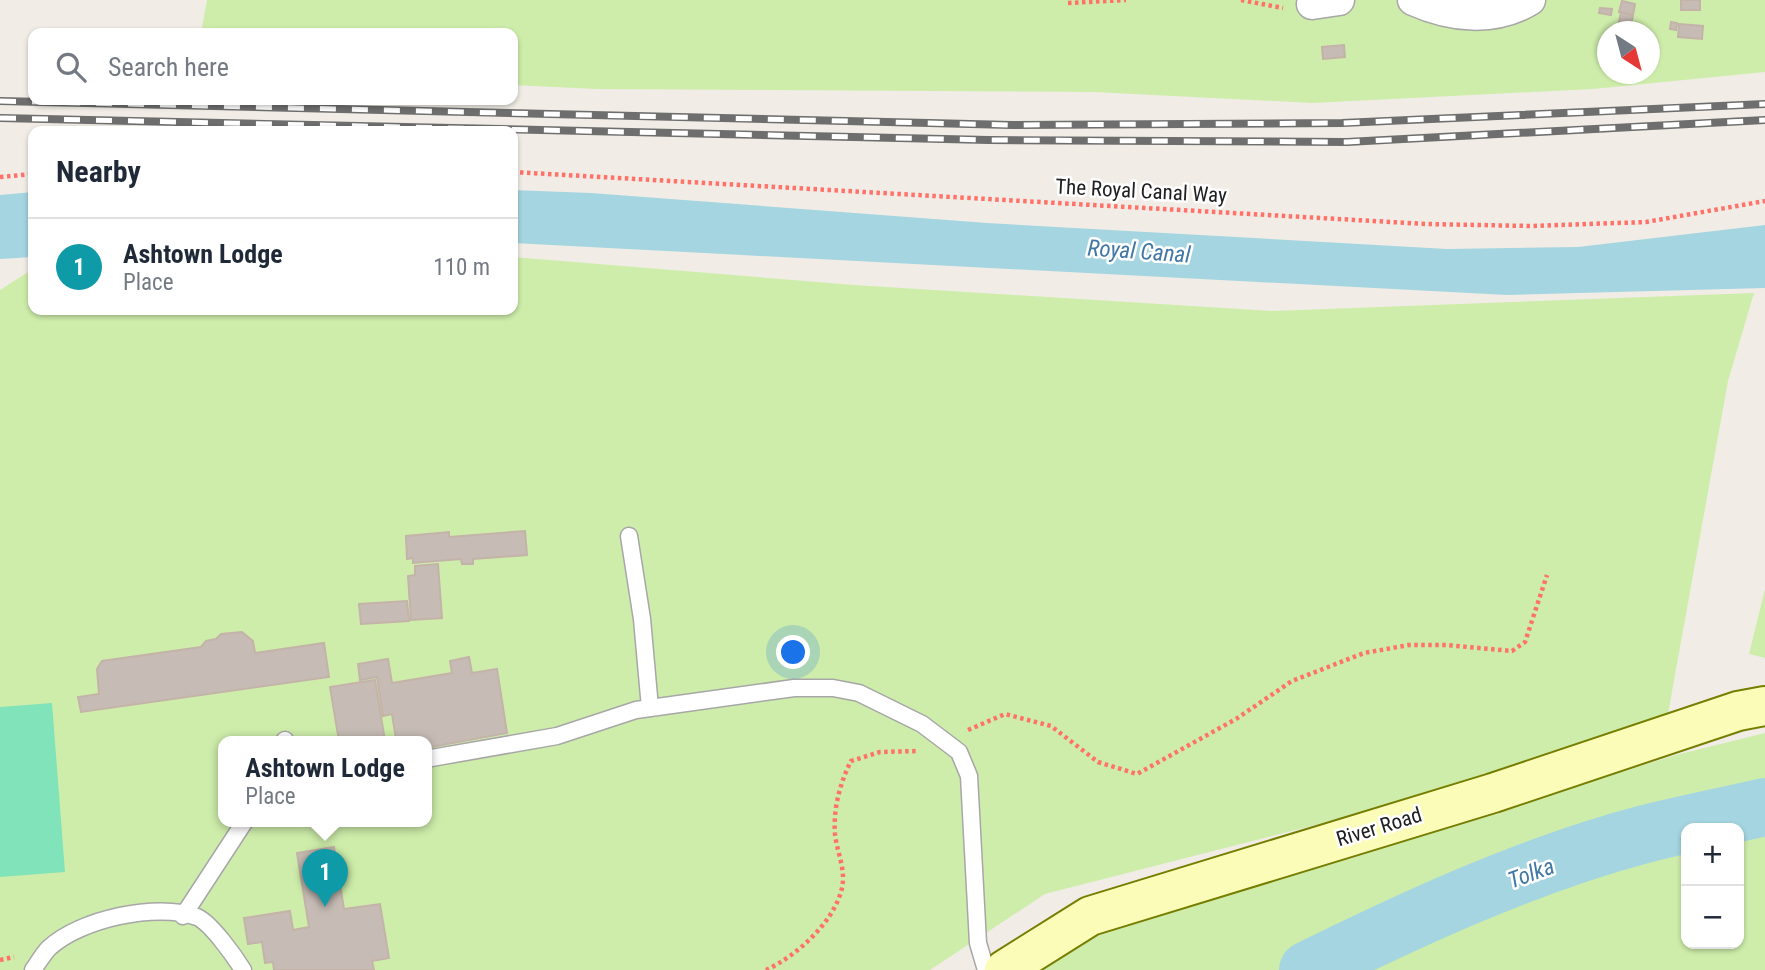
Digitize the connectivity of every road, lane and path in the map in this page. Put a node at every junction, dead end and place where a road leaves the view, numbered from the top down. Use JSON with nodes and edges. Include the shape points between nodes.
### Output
{"nodes":[{"id":1,"x":1125,"y":0,"type":"edge"},
{"id":2,"x":1241,"y":0,"type":"edge"},
{"id":3,"x":1413,"y":0,"type":"edge"},
{"id":4,"x":1530,"y":0,"type":"edge"},
{"id":5,"x":1326,"y":2,"type":"edge"},
{"id":6,"x":1068,"y":4,"type":"dead end"},
{"id":7,"x":518,"y":172,"type":"edge"},
{"id":8,"x":28,"y":174,"type":"edge"},
{"id":9,"x":0,"y":177,"type":"edge"},
{"id":10,"x":1765,"y":201,"type":"edge"},
{"id":11,"x":629,"y":536,"type":"dead end"},
{"id":12,"x":1547,"y":575,"type":"dead end"},
{"id":13,"x":1765,"y":706,"type":"edge"},
{"id":14,"x":650,"y":708,"type":"junction"},
{"id":15,"x":922,"y":724,"type":"junction"},
{"id":16,"x":953,"y":746,"type":"junction"},
{"id":17,"x":432,"y":758,"type":"edge"},
{"id":18,"x":241,"y":827,"type":"edge"},
{"id":19,"x":183,"y":916,"type":"junction"},
{"id":20,"x":33,"y":970,"type":"edge"},
{"id":21,"x":243,"y":970,"type":"edge"},
{"id":22,"x":766,"y":970,"type":"edge"},
{"id":23,"x":986,"y":970,"type":"edge"},
{"id":24,"x":1004,"y":970,"type":"edge"}],
"edges":[{"from":1,"to":6,"type":"path"},
{"from":2,"to":5,"type":"path","via":[[1287,9]]},
{"from":3,"to":4,"type":"street","via":[[1483,17],[1513,10]]},
{"from":7,"to":10,"type":"path","name":"The Royal Canal Way","via":[[1426,224],[1646,222]]},
{"from":8,"to":9,"type":"path"},
{"from":11,"to":14,"type":"lane"},
{"from":12,"to":16,"type":"path","via":[[1525,642],[1512,651],[1409,645],[1364,653],[1292,681],[1236,719],[1137,774],[1098,762],[1051,726],[1005,714],[967,730]]},
{"from":13,"to":24,"type":"main road","name":"River Road","via":[[1090,916]]},
{"from":14,"to":15,"type":"lane","via":[[794,688],[833,688],[859,693]]},
{"from":14,"to":17,"type":"lane","via":[[557,736]]},
{"from":15,"to":16,"type":"lane"},
{"from":15,"to":22,"type":"path","via":[[920,751],[880,752],[851,761],[837,803],[835,835],[842,861],[842,888],[830,913],[807,942]]},
{"from":16,"to":23,"type":"lane","via":[[969,776],[978,943]]},
{"from":18,"to":19,"type":"lane"},
{"from":19,"to":20,"type":"lane","via":[[146,911],[81,927],[49,948]]},
{"from":19,"to":21,"type":"lane","via":[[199,918]]}]}
